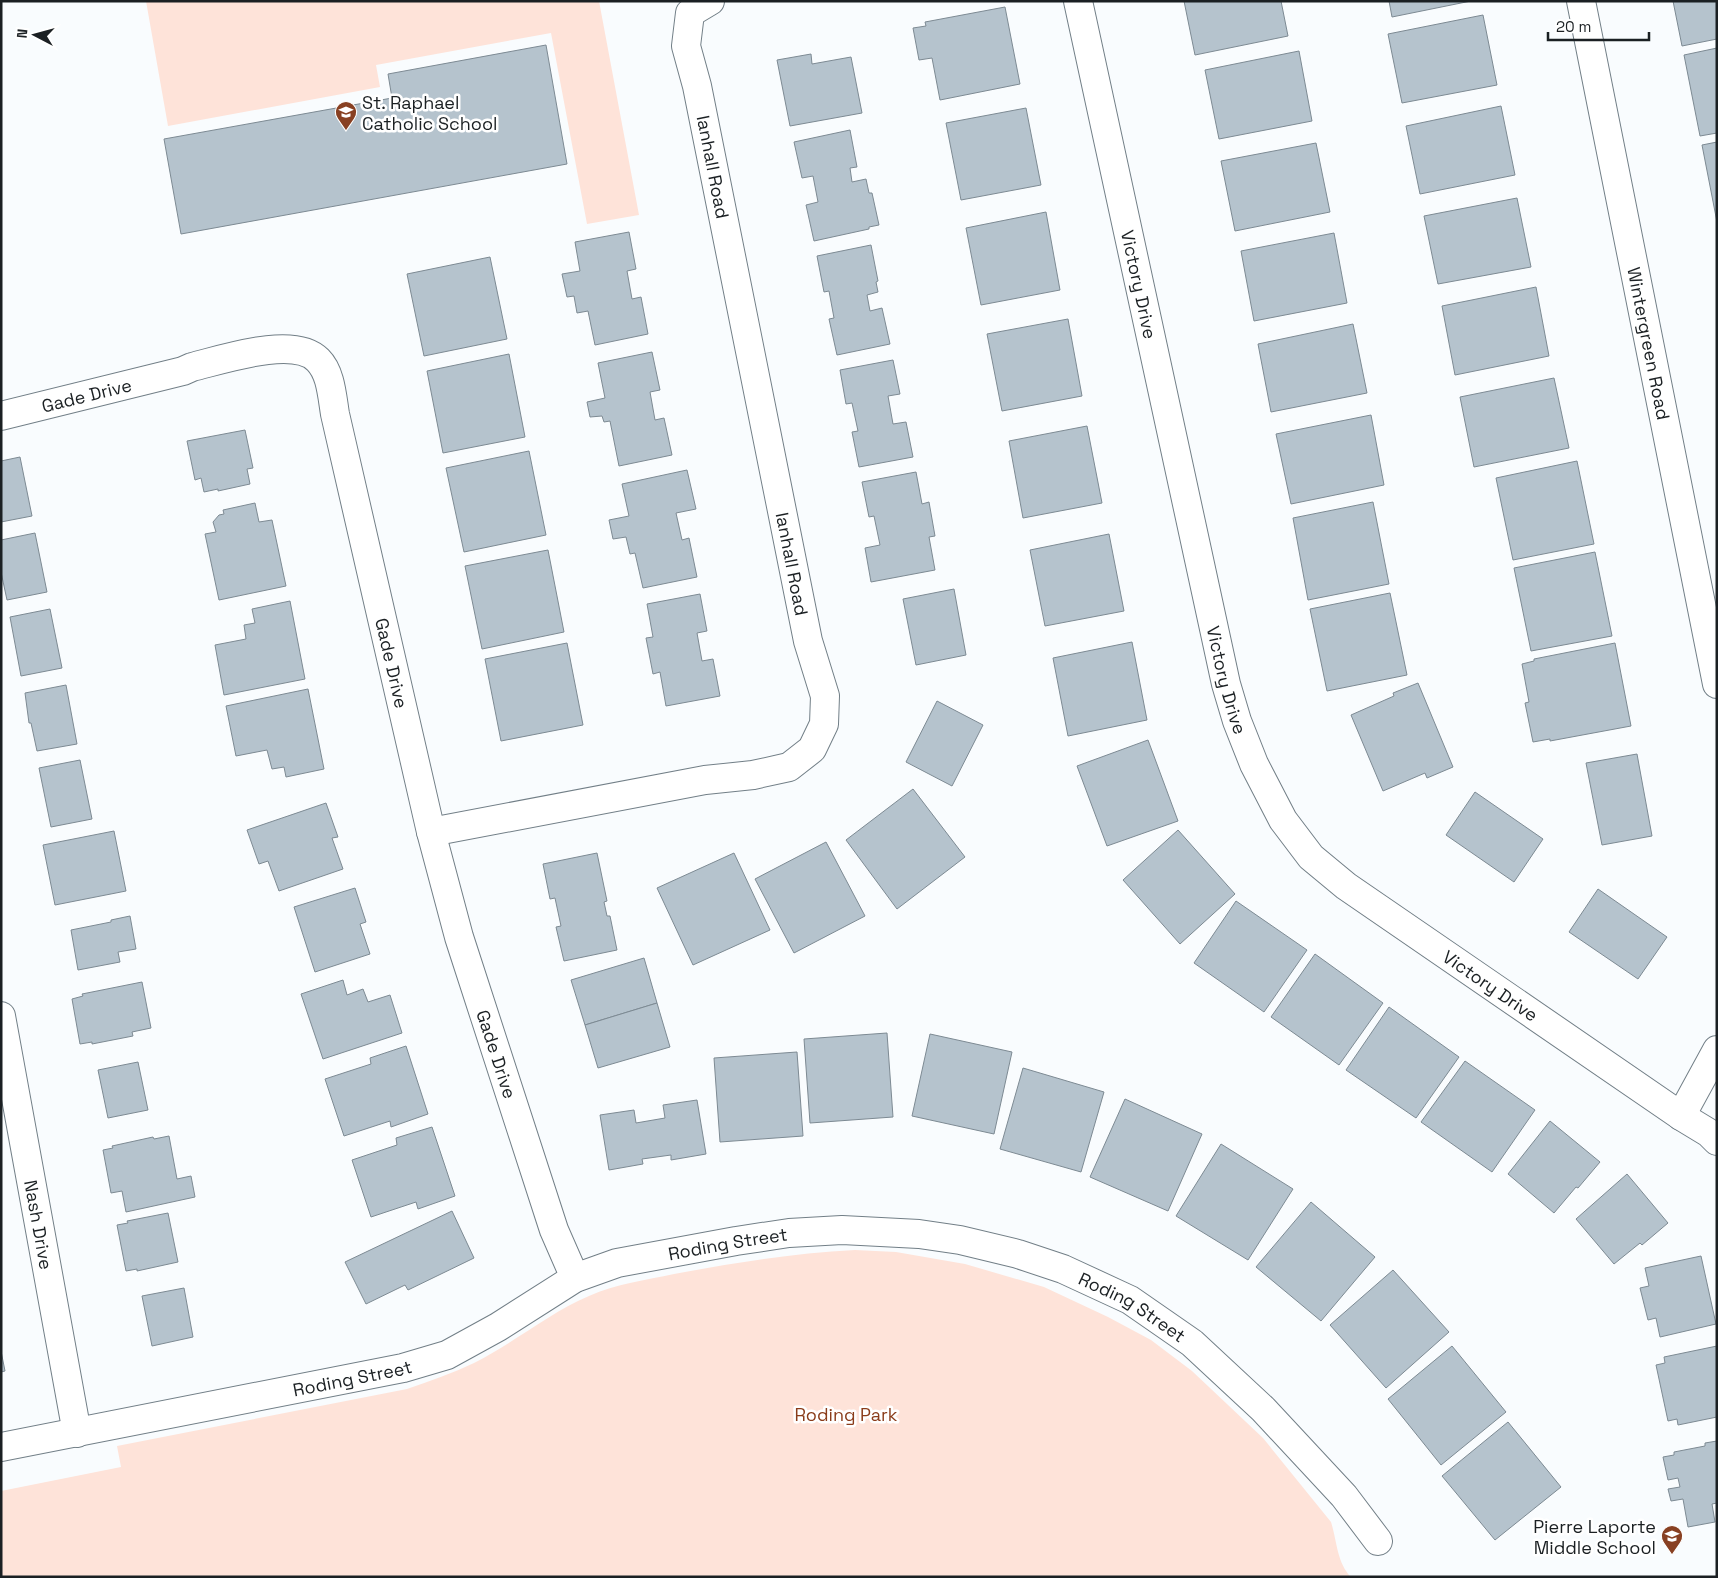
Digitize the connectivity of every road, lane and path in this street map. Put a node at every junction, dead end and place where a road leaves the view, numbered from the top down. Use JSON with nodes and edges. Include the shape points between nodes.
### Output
{"nodes":[{"id":1,"x":710,"y":1,"type":"edge"},
{"id":2,"x":1078,"y":1,"type":"edge"},
{"id":3,"x":1581,"y":1,"type":"edge"},
{"id":4,"x":1,"y":416,"type":"edge"},
{"id":5,"x":1717,"y":684,"type":"edge"},
{"id":6,"x":431,"y":832,"type":"junction"},
{"id":7,"x":1,"y":1016,"type":"edge"},
{"id":8,"x":1717,"y":1050,"type":"edge"},
{"id":9,"x":1681,"y":1116,"type":"junction"},
{"id":10,"x":1717,"y":1141,"type":"edge"},
{"id":11,"x":574,"y":1278,"type":"junction"},
{"id":12,"x":77,"y":1433,"type":"junction"},
{"id":13,"x":1,"y":1447,"type":"edge"},
{"id":14,"x":1378,"y":1541,"type":"dead end"}],
"edges":[{"from":1,"to":6,"type":"street","name":"Ianhall Road","via":[[690,13],[686,46],[699,96],[808,641],[825,696],[824,724],[812,749],[789,767]]},
{"from":2,"to":9,"type":"street","name":"Victory Drive","via":[[1226,684],[1254,764],[1283,820],[1311,857],[1346,886]]},
{"from":3,"to":5,"type":"street","name":"Wintergreen Road"},
{"from":4,"to":6,"type":"street","name":"Gade Drive","via":[[252,351],[294,350],[318,360],[328,375]]},
{"from":6,"to":11,"type":"street","name":"Gade Drive","via":[[459,937],[554,1230]]},
{"from":7,"to":12,"type":"street","name":"Nash Drive"},
{"from":8,"to":9,"type":"street"},
{"from":9,"to":10,"type":"street","name":"Victory Drive"},
{"from":11,"to":12,"type":"street","name":"Roding Street","via":[[447,1355],[375,1374]]},
{"from":11,"to":14,"type":"street","name":"Roding Street","via":[[617,1263],[736,1241],[842,1230],[919,1234],[1018,1254],[1063,1269],[1130,1300],[1192,1343],[1263,1409],[1344,1496]]},
{"from":12,"to":13,"type":"street","name":"Roding Street"}]}
